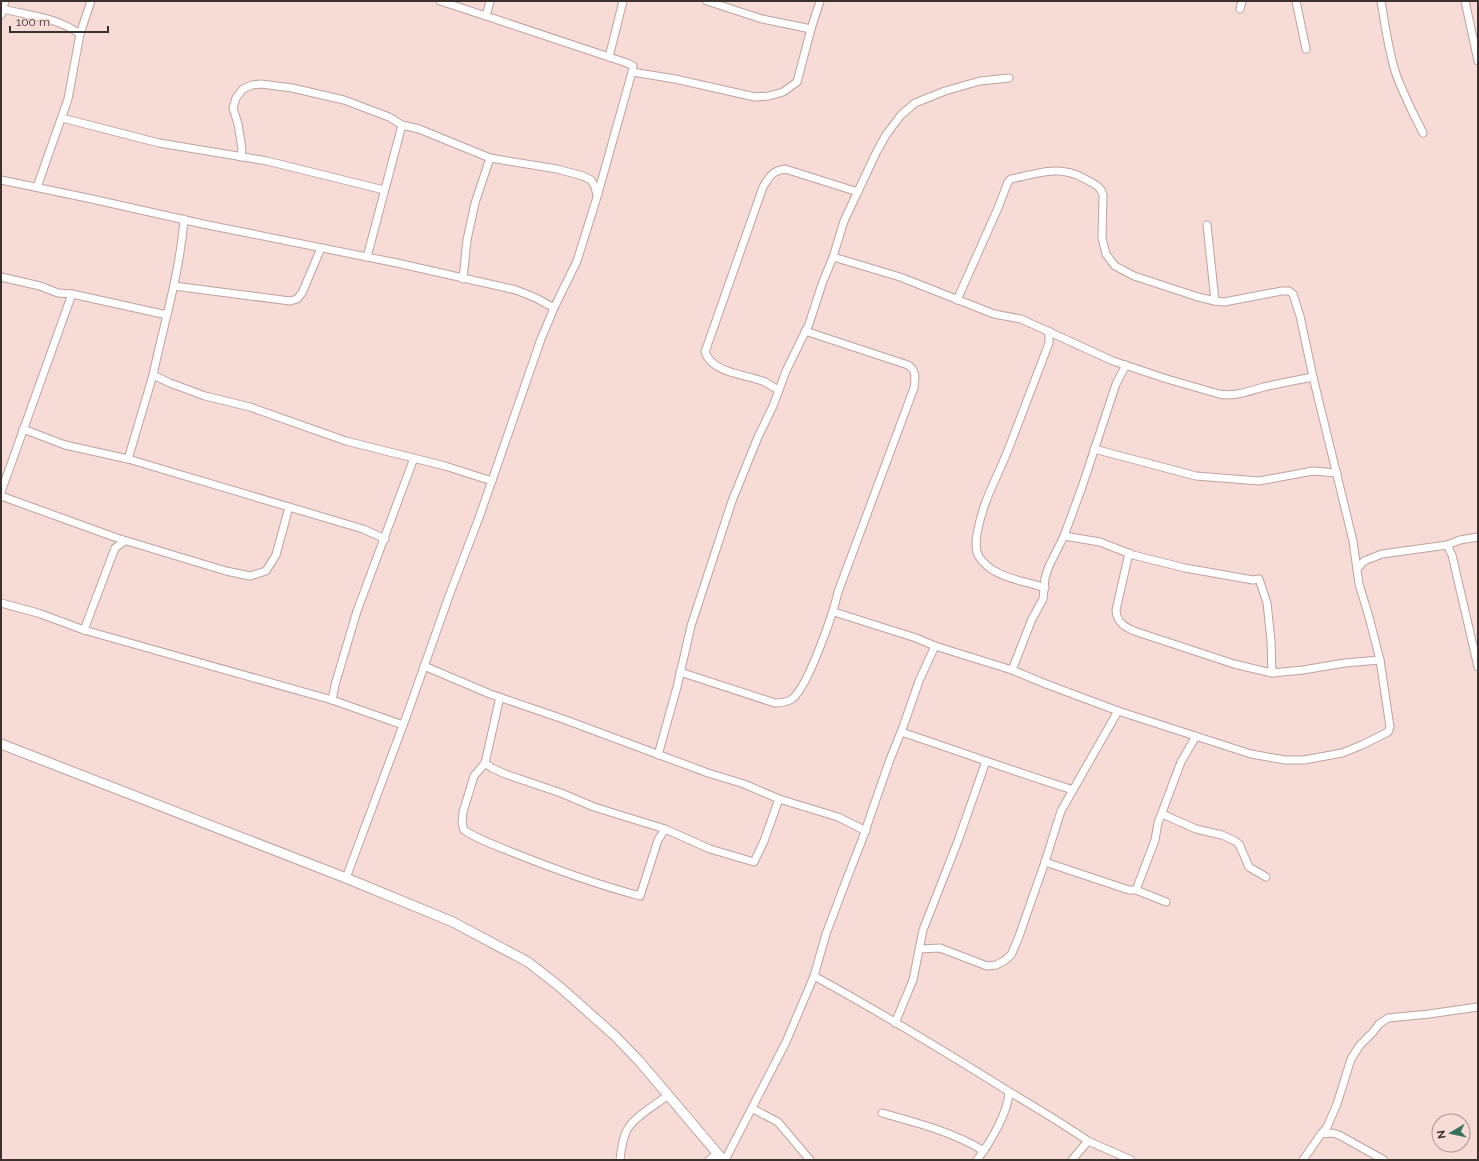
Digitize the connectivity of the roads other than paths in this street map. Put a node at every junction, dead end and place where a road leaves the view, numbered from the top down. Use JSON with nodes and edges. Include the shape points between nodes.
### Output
{"nodes":[{"id":1,"x":5,"y":1,"type":"edge"},
{"id":2,"x":91,"y":1,"type":"edge"},
{"id":3,"x":440,"y":1,"type":"edge"},
{"id":4,"x":490,"y":1,"type":"edge"},
{"id":5,"x":623,"y":1,"type":"edge"},
{"id":6,"x":707,"y":1,"type":"edge"},
{"id":7,"x":820,"y":1,"type":"edge"},
{"id":8,"x":1242,"y":1,"type":"edge"},
{"id":9,"x":1296,"y":1,"type":"edge"},
{"id":10,"x":1381,"y":1,"type":"edge"},
{"id":11,"x":1465,"y":1,"type":"edge"},
{"id":12,"x":722,"y":3,"type":"edge"},
{"id":13,"x":1240,"y":9,"type":"dead end"},
{"id":14,"x":2,"y":12,"type":"edge"},
{"id":15,"x":486,"y":16,"type":"junction"},
{"id":16,"x":811,"y":29,"type":"junction"},
{"id":17,"x":80,"y":34,"type":"junction"},
{"id":18,"x":1306,"y":49,"type":"dead end"},
{"id":19,"x":609,"y":57,"type":"junction"},
{"id":20,"x":1478,"y":61,"type":"edge"},
{"id":21,"x":632,"y":72,"type":"junction"},
{"id":22,"x":1008,"y":78,"type":"dead end"},
{"id":23,"x":62,"y":118,"type":"junction"},
{"id":24,"x":402,"y":125,"type":"junction"},
{"id":25,"x":1423,"y":133,"type":"dead end"},
{"id":26,"x":241,"y":157,"type":"junction"},
{"id":27,"x":490,"y":158,"type":"junction"},
{"id":28,"x":1,"y":180,"type":"edge"},
{"id":29,"x":37,"y":187,"type":"junction"},
{"id":30,"x":384,"y":190,"type":"junction"},
{"id":31,"x":858,"y":192,"type":"junction"},
{"id":32,"x":597,"y":197,"type":"junction"},
{"id":33,"x":184,"y":219,"type":"junction"},
{"id":34,"x":1207,"y":225,"type":"dead end"},
{"id":35,"x":321,"y":248,"type":"junction"},
{"id":36,"x":367,"y":257,"type":"junction"},
{"id":37,"x":833,"y":257,"type":"junction"},
{"id":38,"x":1,"y":278,"type":"edge"},
{"id":39,"x":463,"y":279,"type":"junction"},
{"id":40,"x":174,"y":286,"type":"junction"},
{"id":41,"x":72,"y":294,"type":"junction"},
{"id":42,"x":958,"y":300,"type":"junction"},
{"id":43,"x":1215,"y":301,"type":"junction"},
{"id":44,"x":554,"y":308,"type":"junction"},
{"id":45,"x":167,"y":314,"type":"junction"},
{"id":46,"x":805,"y":331,"type":"junction"},
{"id":47,"x":1049,"y":331,"type":"junction"},
{"id":48,"x":1126,"y":365,"type":"junction"},
{"id":49,"x":153,"y":375,"type":"junction"},
{"id":50,"x":1313,"y":377,"type":"junction"},
{"id":51,"x":779,"y":390,"type":"junction"},
{"id":52,"x":23,"y":429,"type":"junction"},
{"id":53,"x":1094,"y":449,"type":"junction"},
{"id":54,"x":414,"y":458,"type":"junction"},
{"id":55,"x":128,"y":459,"type":"junction"},
{"id":56,"x":1337,"y":473,"type":"junction"},
{"id":57,"x":492,"y":481,"type":"junction"},
{"id":58,"x":1,"y":492,"type":"edge"},
{"id":59,"x":1,"y":496,"type":"edge"},
{"id":60,"x":289,"y":507,"type":"junction"},
{"id":61,"x":110,"y":535,"type":"junction"},
{"id":62,"x":1064,"y":536,"type":"junction"},
{"id":63,"x":1478,"y":537,"type":"edge"},
{"id":64,"x":385,"y":539,"type":"junction"},
{"id":65,"x":126,"y":541,"type":"junction"},
{"id":66,"x":1447,"y":545,"type":"junction"},
{"id":67,"x":115,"y":548,"type":"junction"},
{"id":68,"x":1130,"y":553,"type":"junction"},
{"id":69,"x":1357,"y":569,"type":"junction"},
{"id":70,"x":1045,"y":588,"type":"junction"},
{"id":71,"x":1,"y":603,"type":"edge"},
{"id":72,"x":834,"y":612,"type":"junction"},
{"id":73,"x":84,"y":630,"type":"junction"},
{"id":74,"x":1475,"y":641,"type":"edge"},
{"id":75,"x":935,"y":646,"type":"junction"},
{"id":76,"x":1380,"y":660,"type":"junction"},
{"id":77,"x":424,"y":666,"type":"junction"},
{"id":78,"x":1478,"y":667,"type":"edge"},
{"id":79,"x":1012,"y":670,"type":"junction"},
{"id":80,"x":680,"y":672,"type":"junction"},
{"id":81,"x":1272,"y":673,"type":"junction"},
{"id":82,"x":500,"y":697,"type":"junction"},
{"id":83,"x":332,"y":700,"type":"junction"},
{"id":84,"x":1118,"y":711,"type":"junction"},
{"id":85,"x":403,"y":724,"type":"junction"},
{"id":86,"x":901,"y":732,"type":"junction"},
{"id":87,"x":1196,"y":736,"type":"junction"},
{"id":88,"x":1,"y":744,"type":"edge"},
{"id":89,"x":658,"y":755,"type":"junction"},
{"id":90,"x":986,"y":761,"type":"junction"},
{"id":91,"x":484,"y":762,"type":"junction"},
{"id":92,"x":1073,"y":790,"type":"junction"},
{"id":93,"x":779,"y":799,"type":"junction"},
{"id":94,"x":1162,"y":814,"type":"junction"},
{"id":95,"x":665,"y":829,"type":"junction"},
{"id":96,"x":866,"y":831,"type":"junction"},
{"id":97,"x":1045,"y":862,"type":"junction"},
{"id":98,"x":1266,"y":877,"type":"dead end"},
{"id":99,"x":346,"y":878,"type":"junction"},
{"id":100,"x":1136,"y":890,"type":"junction"},
{"id":101,"x":1166,"y":902,"type":"dead end"},
{"id":102,"x":920,"y":949,"type":"junction"},
{"id":103,"x":814,"y":976,"type":"junction"},
{"id":104,"x":1478,"y":1006,"type":"edge"},
{"id":105,"x":895,"y":1023,"type":"junction"},
{"id":106,"x":1009,"y":1092,"type":"junction"},
{"id":107,"x":668,"y":1095,"type":"junction"},
{"id":108,"x":753,"y":1109,"type":"junction"},
{"id":109,"x":882,"y":1113,"type":"dead end"},
{"id":110,"x":1321,"y":1134,"type":"junction"},
{"id":111,"x":1088,"y":1140,"type":"junction"},
{"id":112,"x":984,"y":1151,"type":"junction"},
{"id":113,"x":722,"y":1158,"type":"edge"},
{"id":114,"x":620,"y":1160,"type":"edge"},
{"id":115,"x":709,"y":1160,"type":"edge"},
{"id":116,"x":810,"y":1160,"type":"edge"},
{"id":117,"x":977,"y":1160,"type":"edge"},
{"id":118,"x":1072,"y":1160,"type":"edge"},
{"id":119,"x":1131,"y":1160,"type":"edge"},
{"id":120,"x":1303,"y":1160,"type":"edge"},
{"id":121,"x":1384,"y":1160,"type":"edge"}],
"edges":[{"from":1,"to":14,"type":"street"},
{"from":2,"to":17,"type":"street"},
{"from":3,"to":15,"type":"street"},
{"from":4,"to":15,"type":"street"},
{"from":5,"to":19,"type":"street"},
{"from":6,"to":12,"type":"street"},
{"from":7,"to":16,"type":"street"},
{"from":8,"to":13,"type":"street"},
{"from":9,"to":18,"type":"street"},
{"from":10,"to":25,"type":"street","via":[[1390,54],[1407,100]]},
{"from":11,"to":20,"type":"street"},
{"from":12,"to":16,"type":"street","via":[[762,19]]},
{"from":14,"to":17,"type":"street","via":[[56,21]]},
{"from":15,"to":19,"type":"street"},
{"from":16,"to":21,"type":"street","via":[[797,82],[783,92],[769,96],[755,97],[675,78]]},
{"from":17,"to":23,"type":"street"},
{"from":19,"to":21,"type":"street","via":[[633,66]]},
{"from":21,"to":32,"type":"street"},
{"from":22,"to":31,"type":"street","via":[[980,81],[915,103],[901,115],[886,135]]},
{"from":23,"to":26,"type":"street","via":[[159,143]]},
{"from":23,"to":29,"type":"street"},
{"from":24,"to":26,"type":"street","via":[[389,117],[344,100],[292,88],[252,85],[243,89],[236,98],[233,108],[238,124]]},
{"from":24,"to":27,"type":"street","via":[[419,129]]},
{"from":24,"to":30,"type":"street"},
{"from":26,"to":30,"type":"street"},
{"from":27,"to":32,"type":"street","via":[[583,176],[593,183]]},
{"from":27,"to":39,"type":"street","via":[[468,235]]},
{"from":28,"to":29,"type":"street"},
{"from":29,"to":33,"type":"street"},
{"from":30,"to":36,"type":"street"},
{"from":31,"to":37,"type":"street","via":[[844,221]]},
{"from":31,"to":51,"type":"street","via":[[785,169],[776,170],[763,186],[705,352],[710,362],[723,369],[764,382]]},
{"from":32,"to":44,"type":"street","via":[[577,261]]},
{"from":33,"to":35,"type":"street"},
{"from":33,"to":40,"type":"street"},
{"from":34,"to":43,"type":"street"},
{"from":35,"to":36,"type":"street"},
{"from":35,"to":40,"type":"street","via":[[302,293],[297,299],[290,301]]},
{"from":36,"to":39,"type":"street"},
{"from":37,"to":42,"type":"street","via":[[900,277]]},
{"from":37,"to":46,"type":"street"},
{"from":38,"to":41,"type":"street","via":[[40,286],[58,293]]},
{"from":39,"to":44,"type":"street","via":[[516,290]]},
{"from":40,"to":45,"type":"street"},
{"from":41,"to":45,"type":"street"},
{"from":41,"to":52,"type":"street"},
{"from":42,"to":43,"type":"street","via":[[1008,182],[1011,179],[1050,171],[1065,171],[1098,185],[1102,190],[1102,238],[1106,254],[1115,266],[1134,276]]},
{"from":42,"to":47,"type":"street","via":[[994,314],[1022,319]]},
{"from":43,"to":50,"type":"street","via":[[1224,302],[1282,291],[1293,294]]},
{"from":44,"to":57,"type":"street"},
{"from":45,"to":49,"type":"street"},
{"from":46,"to":51,"type":"street"},
{"from":46,"to":72,"type":"street","via":[[908,365],[913,369],[915,376],[914,388],[838,592]]},
{"from":47,"to":48,"type":"street"},
{"from":47,"to":70,"type":"street","via":[[1050,343],[981,512],[976,543],[979,556],[998,573]]},
{"from":48,"to":50,"type":"street","via":[[1227,396]]},
{"from":48,"to":53,"type":"street","via":[[1116,384]]},
{"from":49,"to":54,"type":"street","via":[[205,396],[250,407],[346,441]]},
{"from":49,"to":55,"type":"street"},
{"from":50,"to":56,"type":"street"},
{"from":51,"to":80,"type":"street","via":[[719,536],[691,626]]},
{"from":52,"to":55,"type":"street","via":[[65,445]]},
{"from":52,"to":58,"type":"street"},
{"from":53,"to":56,"type":"street","via":[[1196,476],[1259,481],[1314,471]]},
{"from":53,"to":62,"type":"street"},
{"from":54,"to":57,"type":"street"},
{"from":54,"to":64,"type":"street"},
{"from":55,"to":60,"type":"street"},
{"from":56,"to":69,"type":"street"},
{"from":57,"to":77,"type":"street"},
{"from":59,"to":61,"type":"street"},
{"from":60,"to":64,"type":"street","via":[[363,529]]},
{"from":60,"to":65,"type":"street","via":[[276,555],[266,571],[256,576],[226,571]]},
{"from":61,"to":65,"type":"street"},
{"from":61,"to":67,"type":"street"},
{"from":62,"to":68,"type":"street","via":[[1100,542]]},
{"from":62,"to":70,"type":"street","via":[[1049,566]]},
{"from":63,"to":66,"type":"street"},
{"from":64,"to":83,"type":"street","via":[[357,611]]},
{"from":65,"to":67,"type":"street"},
{"from":66,"to":69,"type":"street","via":[[1382,554],[1364,561]]},
{"from":66,"to":74,"type":"street"},
{"from":67,"to":73,"type":"street"},
{"from":68,"to":81,"type":"street","via":[[1185,568],[1259,579],[1266,603]]},
{"from":68,"to":81,"type":"street","via":[[1116,610],[1116,618],[1122,625],[1200,653]]},
{"from":69,"to":76,"type":"street"},
{"from":70,"to":79,"type":"street","via":[[1043,599],[1032,619]]},
{"from":71,"to":73,"type":"street"},
{"from":72,"to":75,"type":"street"},
{"from":72,"to":80,"type":"street","via":[[802,688],[792,699],[783,703],[775,703]]},
{"from":73,"to":83,"type":"street"},
{"from":74,"to":78,"type":"street"},
{"from":75,"to":79,"type":"street"},
{"from":75,"to":86,"type":"street","via":[[918,681]]},
{"from":76,"to":81,"type":"street"},
{"from":76,"to":87,"type":"street","via":[[1390,727],[1388,732],[1362,746],[1304,760],[1285,760],[1251,754]]},
{"from":77,"to":82,"type":"street"},
{"from":77,"to":85,"type":"street"},
{"from":79,"to":84,"type":"street"},
{"from":80,"to":89,"type":"street"},
{"from":82,"to":89,"type":"street"},
{"from":82,"to":91,"type":"street"},
{"from":83,"to":85,"type":"street"},
{"from":84,"to":87,"type":"street"},
{"from":84,"to":92,"type":"street"},
{"from":85,"to":99,"type":"street"},
{"from":86,"to":90,"type":"street"},
{"from":86,"to":96,"type":"street"},
{"from":87,"to":94,"type":"street","via":[[1181,762]]},
{"from":88,"to":99,"type":"main road"},
{"from":89,"to":93,"type":"street","via":[[744,784]]},
{"from":90,"to":92,"type":"street"},
{"from":90,"to":102,"type":"street","via":[[923,930]]},
{"from":91,"to":95,"type":"street","via":[[505,774],[594,807]]},
{"from":91,"to":95,"type":"street","via":[[474,776],[466,798],[462,819],[464,830],[566,872],[640,896],[658,840]]},
{"from":92,"to":97,"type":"street","via":[[1061,811]]},
{"from":93,"to":95,"type":"street","via":[[754,862],[710,849]]},
{"from":93,"to":96,"type":"street","via":[[838,817]]},
{"from":94,"to":98,"type":"street","via":[[1196,829],[1235,841],[1239,844],[1249,866]]},
{"from":94,"to":100,"type":"street"},
{"from":96,"to":103,"type":"street","via":[[826,934]]},
{"from":97,"to":100,"type":"street","via":[[1129,890]]},
{"from":97,"to":102,"type":"street","via":[[1018,939],[1011,955],[1004,961],[987,966],[940,948]]},
{"from":99,"to":107,"type":"main road","via":[[453,922],[528,962],[615,1036]]},
{"from":100,"to":101,"type":"street"},
{"from":102,"to":105,"type":"street","via":[[913,980]]},
{"from":103,"to":105,"type":"street"},
{"from":103,"to":108,"type":"street","via":[[786,1042]]},
{"from":104,"to":110,"type":"street","via":[[1388,1018],[1379,1024],[1351,1059],[1337,1104]]},
{"from":105,"to":106,"type":"street"},
{"from":106,"to":111,"type":"street"},
{"from":106,"to":112,"type":"street","via":[[1008,1102]]},
{"from":107,"to":113,"type":"main road"},
{"from":107,"to":114,"type":"street","via":[[630,1126]]},
{"from":108,"to":113,"type":"street"},
{"from":108,"to":116,"type":"street","via":[[778,1122]]},
{"from":109,"to":112,"type":"street","via":[[946,1132]]},
{"from":110,"to":120,"type":"street"},
{"from":110,"to":121,"type":"street","via":[[1339,1135]]},
{"from":111,"to":118,"type":"street"},
{"from":111,"to":119,"type":"street"},
{"from":112,"to":117,"type":"street"},
{"from":113,"to":115,"type":"street"}]}
